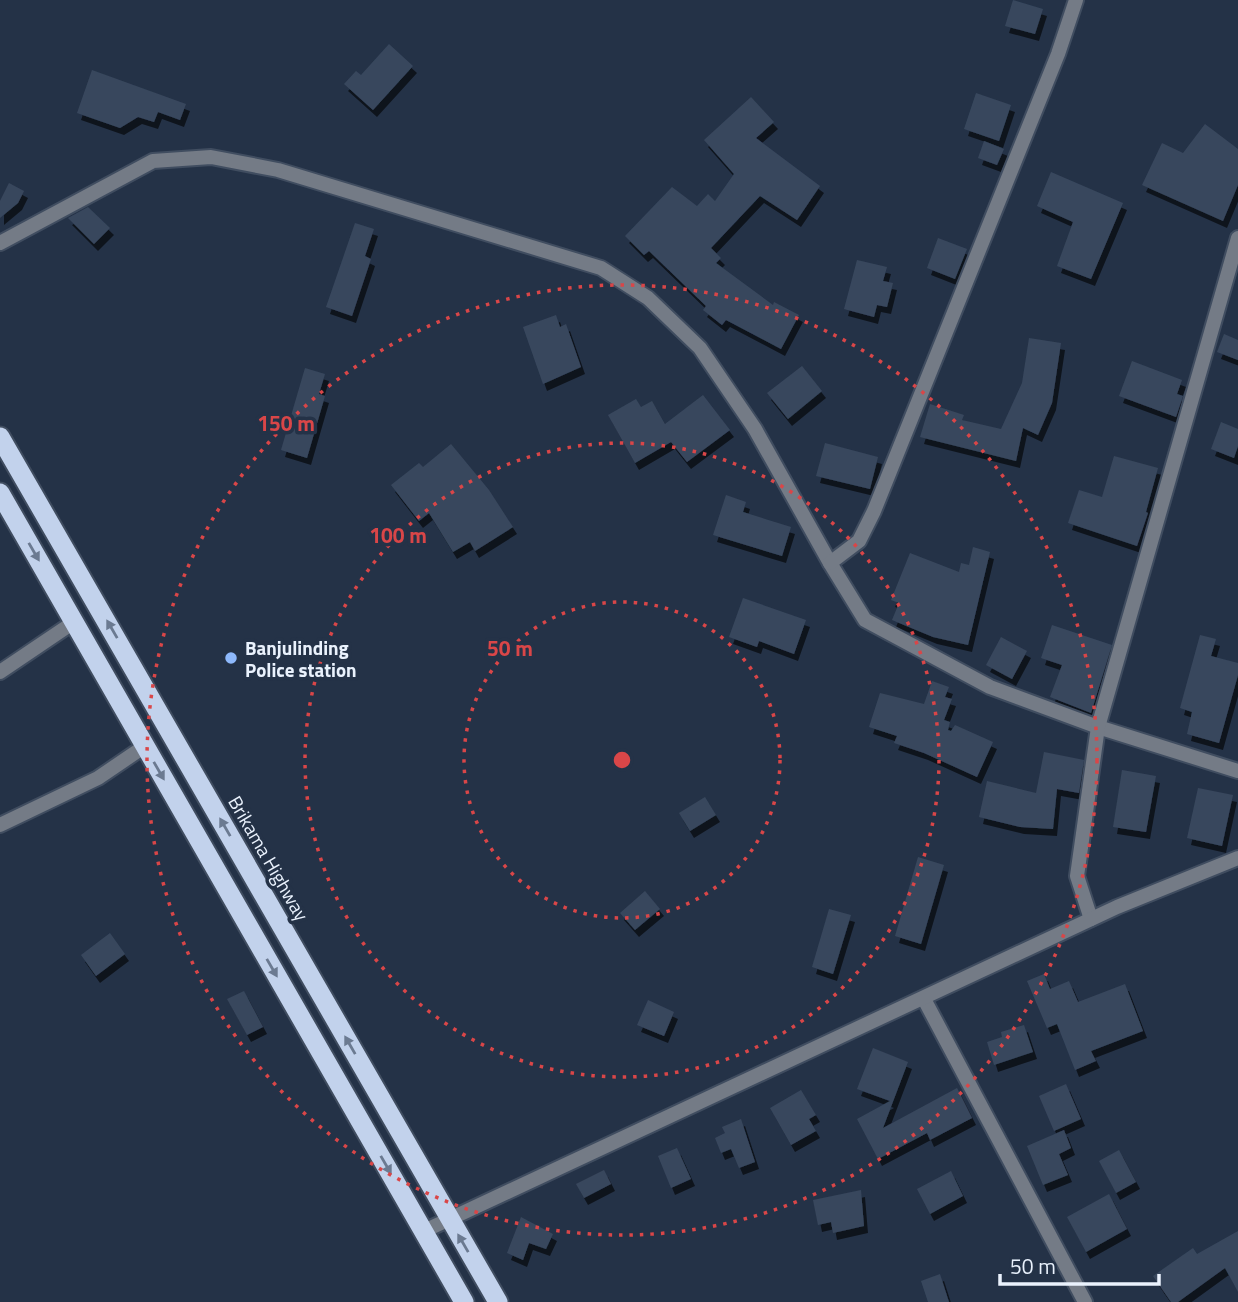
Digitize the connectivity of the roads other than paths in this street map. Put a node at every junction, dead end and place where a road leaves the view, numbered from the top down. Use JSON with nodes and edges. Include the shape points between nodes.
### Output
{"nodes":[{"id":1,"x":1076,"y":0,"type":"edge"},
{"id":2,"x":1238,"y":238,"type":"edge"},
{"id":3,"x":0,"y":243,"type":"edge"},
{"id":4,"x":0,"y":437,"type":"edge"},
{"id":5,"x":28,"y":485,"type":"junction"},
{"id":6,"x":2,"y":496,"type":"edge"},
{"id":7,"x":830,"y":563,"type":"junction"},
{"id":8,"x":74,"y":622,"type":"junction"},
{"id":9,"x":0,"y":672,"type":"edge"},
{"id":10,"x":1098,"y":727,"type":"junction"},
{"id":11,"x":145,"y":746,"type":"junction"},
{"id":12,"x":1238,"y":771,"type":"edge"},
{"id":13,"x":0,"y":825,"type":"edge"},
{"id":14,"x":1238,"y":858,"type":"edge"},
{"id":15,"x":247,"y":865,"type":"junction"},
{"id":16,"x":222,"y":881,"type":"junction"},
{"id":17,"x":1091,"y":919,"type":"junction"},
{"id":18,"x":925,"y":999,"type":"junction"},
{"id":19,"x":448,"y":1217,"type":"junction"},
{"id":20,"x":424,"y":1231,"type":"junction"},
{"id":21,"x":464,"y":1302,"type":"edge"},
{"id":22,"x":498,"y":1302,"type":"edge"},
{"id":23,"x":1085,"y":1302,"type":"edge"}],
"edges":[{"from":1,"to":7,"type":"street","via":[[874,511],[859,541]]},
{"from":2,"to":10,"type":"street"},
{"from":3,"to":7,"type":"street","via":[[153,161],[211,158],[278,170],[601,268],[648,298],[700,348],[755,429]]},
{"from":4,"to":5,"type":"highway","name":"Brikama Highway"},
{"from":5,"to":6,"type":"highway"},
{"from":15,"to":5,"type":"highway","name":"Brikama Highway","one_way":true},
{"from":6,"to":8,"type":"highway","one_way":true},
{"from":7,"to":10,"type":"street","via":[[865,620],[990,687]]},
{"from":8,"to":9,"type":"street"},
{"from":8,"to":11,"type":"highway"},
{"from":10,"to":12,"type":"street"},
{"from":10,"to":17,"type":"street","via":[[1077,876]]},
{"from":11,"to":13,"type":"street","via":[[98,778]]},
{"from":11,"to":16,"type":"highway","one_way":true},
{"from":14,"to":17,"type":"street"},
{"from":15,"to":16,"type":"highway"},
{"from":19,"to":15,"type":"highway","name":"Brikama Highway","one_way":true},
{"from":16,"to":20,"type":"highway","one_way":true},
{"from":17,"to":18,"type":"street"},
{"from":18,"to":19,"type":"street"},
{"from":18,"to":23,"type":"street"},
{"from":19,"to":20,"type":"street"},
{"from":22,"to":19,"type":"highway","name":"Brikama Highway","one_way":true},
{"from":20,"to":21,"type":"highway"}]}
